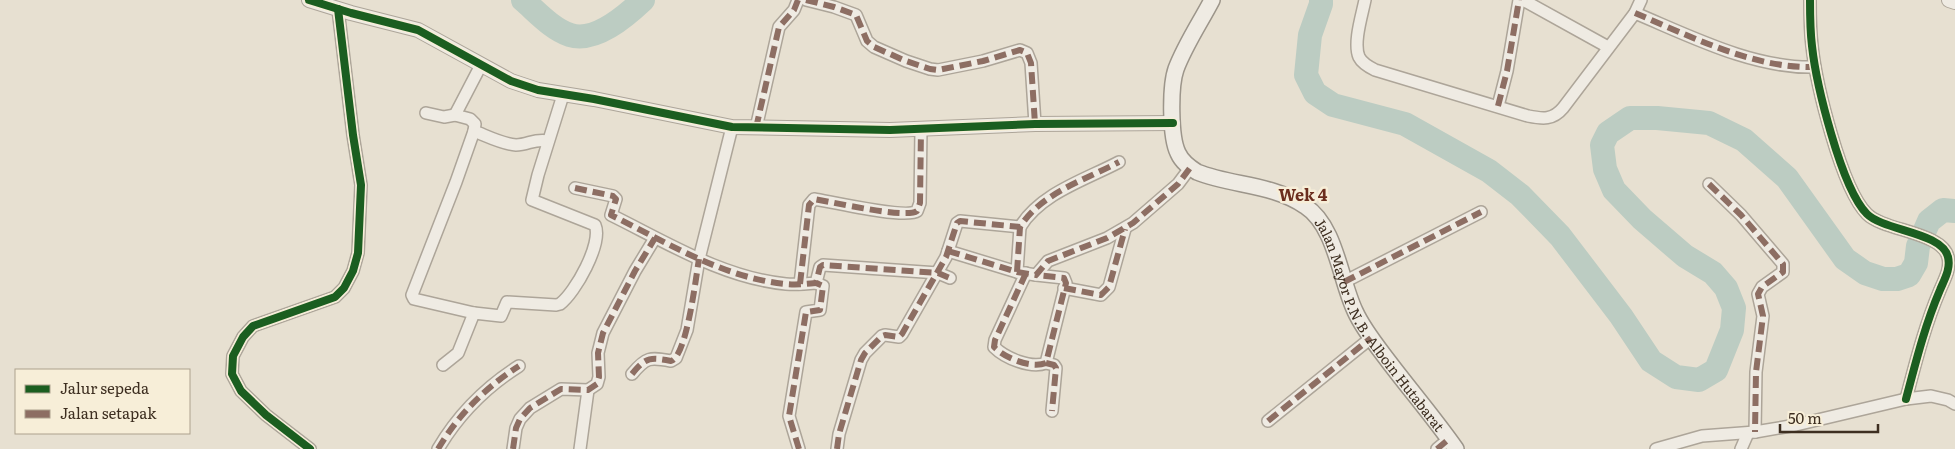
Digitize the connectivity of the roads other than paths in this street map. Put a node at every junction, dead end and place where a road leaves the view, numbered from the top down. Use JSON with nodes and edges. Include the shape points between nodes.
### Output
{"nodes":[{"id":1,"x":309,"y":0,"type":"edge"},
{"id":2,"x":798,"y":0,"type":"edge"},
{"id":3,"x":806,"y":0,"type":"edge"},
{"id":4,"x":1212,"y":0,"type":"edge"},
{"id":5,"x":1365,"y":0,"type":"edge"},
{"id":6,"x":1519,"y":0,"type":"edge"},
{"id":7,"x":1523,"y":0,"type":"edge"},
{"id":8,"x":1641,"y":0,"type":"edge"},
{"id":9,"x":1810,"y":0,"type":"edge"},
{"id":10,"x":1949,"y":0,"type":"edge"},
{"id":11,"x":1955,"y":2,"type":"edge"},
{"id":12,"x":338,"y":9,"type":"junction"},
{"id":13,"x":1635,"y":13,"type":"junction"},
{"id":14,"x":1608,"y":47,"type":"junction"},
{"id":15,"x":481,"y":65,"type":"junction"},
{"id":16,"x":1815,"y":67,"type":"junction"},
{"id":17,"x":563,"y":94,"type":"junction"},
{"id":18,"x":1498,"y":106,"type":"junction"},
{"id":19,"x":426,"y":112,"type":"dead end"},
{"id":20,"x":455,"y":115,"type":"junction"},
{"id":21,"x":1173,"y":123,"type":"junction"},
{"id":22,"x":1035,"y":124,"type":"junction"},
{"id":23,"x":732,"y":127,"type":"junction"},
{"id":24,"x":756,"y":128,"type":"junction"},
{"id":25,"x":921,"y":130,"type":"junction"},
{"id":26,"x":474,"y":131,"type":"junction"},
{"id":27,"x":548,"y":141,"type":"junction"},
{"id":28,"x":1119,"y":162,"type":"dead end"},
{"id":29,"x":1190,"y":168,"type":"junction"},
{"id":30,"x":1709,"y":184,"type":"dead end"},
{"id":31,"x":575,"y":188,"type":"dead end"},
{"id":32,"x":1481,"y":212,"type":"dead end"},
{"id":33,"x":1020,"y":226,"type":"junction"},
{"id":34,"x":1125,"y":229,"type":"junction"},
{"id":35,"x":655,"y":238,"type":"junction"},
{"id":36,"x":948,"y":251,"type":"junction"},
{"id":37,"x":699,"y":259,"type":"junction"},
{"id":38,"x":938,"y":273,"type":"junction"},
{"id":39,"x":1026,"y":273,"type":"junction"},
{"id":40,"x":950,"y":278,"type":"dead end"},
{"id":41,"x":1344,"y":282,"type":"junction"},
{"id":42,"x":816,"y":283,"type":"junction"},
{"id":43,"x":800,"y":284,"type":"junction"},
{"id":44,"x":1064,"y":288,"type":"junction"},
{"id":45,"x":474,"y":313,"type":"junction"},
{"id":46,"x":1371,"y":338,"type":"junction"},
{"id":47,"x":1046,"y":364,"type":"junction"},
{"id":48,"x":443,"y":365,"type":"dead end"},
{"id":49,"x":519,"y":366,"type":"dead end"},
{"id":50,"x":632,"y":374,"type":"dead end"},
{"id":51,"x":588,"y":390,"type":"junction"},
{"id":52,"x":1906,"y":399,"type":"junction"},
{"id":53,"x":1955,"y":404,"type":"edge"},
{"id":54,"x":1052,"y":411,"type":"dead end"},
{"id":55,"x":1268,"y":421,"type":"dead end"},
{"id":56,"x":1751,"y":433,"type":"junction"},
{"id":57,"x":1452,"y":444,"type":"edge"},
{"id":58,"x":310,"y":449,"type":"edge"},
{"id":59,"x":438,"y":449,"type":"edge"},
{"id":60,"x":513,"y":449,"type":"edge"},
{"id":61,"x":580,"y":449,"type":"edge"},
{"id":62,"x":799,"y":449,"type":"edge"},
{"id":63,"x":837,"y":449,"type":"edge"},
{"id":64,"x":1437,"y":449,"type":"edge"},
{"id":65,"x":1656,"y":449,"type":"edge"},
{"id":66,"x":1741,"y":449,"type":"edge"}],
"edges":[{"from":1,"to":12,"type":"street"},
{"from":2,"to":24,"type":"street","via":[[779,28]]},
{"from":3,"to":22,"type":"street","via":[[856,15],[874,47],[938,70],[1024,52],[1031,63]]},
{"from":4,"to":21,"type":"main road","via":[[1176,70],[1172,86]]},
{"from":5,"to":18,"type":"street","via":[[1358,46],[1360,58],[1367,66]]},
{"from":6,"to":18,"type":"street"},
{"from":7,"to":14,"type":"street"},
{"from":8,"to":13,"type":"street"},
{"from":9,"to":16,"type":"street"},
{"from":10,"to":11,"type":"street"},
{"from":12,"to":15,"type":"street","via":[[418,30]]},
{"from":12,"to":58,"type":"street","via":[[361,184],[358,253],[353,271],[344,288],[334,297],[253,326],[232,356],[232,374],[241,391]]},
{"from":13,"to":14,"type":"street"},
{"from":13,"to":16,"type":"street","via":[[1709,44],[1753,58]]},
{"from":14,"to":18,"type":"street","via":[[1554,117],[1539,118]]},
{"from":15,"to":17,"type":"street","via":[[511,81]]},
{"from":15,"to":20,"type":"street"},
{"from":16,"to":52,"type":"street","via":[[1830,129],[1850,188],[1869,216],[1935,243],[1946,251],[1948,267],[1927,321]]},
{"from":17,"to":23,"type":"street"},
{"from":17,"to":27,"type":"street"},
{"from":19,"to":20,"type":"street","via":[[444,117]]},
{"from":20,"to":26,"type":"street","via":[[472,120]]},
{"from":21,"to":22,"type":"street"},
{"from":21,"to":29,"type":"main road","via":[[1177,152]]},
{"from":22,"to":25,"type":"street"},
{"from":23,"to":24,"type":"street"},
{"from":23,"to":37,"type":"street"},
{"from":24,"to":25,"type":"street"},
{"from":25,"to":43,"type":"street","via":[[920,203],[917,211],[911,214],[892,212],[814,199],[809,205]]},
{"from":26,"to":27,"type":"street","via":[[513,144]]},
{"from":26,"to":45,"type":"street","via":[[412,295],[414,299]]},
{"from":27,"to":45,"type":"street","via":[[532,200],[595,225],[590,255],[579,281],[560,304],[507,302],[501,316]]},
{"from":28,"to":33,"type":"street","via":[[1042,202]]},
{"from":29,"to":34,"type":"street","via":[[1178,184]]},
{"from":29,"to":41,"type":"main road","name":"Jalan Mayor P.N.B. Alboin Hutabarat","via":[[1205,175],[1259,186],[1306,206],[1318,216],[1326,231]]},
{"from":30,"to":56,"type":"street","via":[[1783,264],[1783,272],[1762,287],[1758,294],[1763,316]]},
{"from":31,"to":35,"type":"street","via":[[613,196],[616,199],[611,215]]},
{"from":32,"to":41,"type":"street"},
{"from":33,"to":36,"type":"street","via":[[960,221]]},
{"from":33,"to":39,"type":"street"},
{"from":34,"to":39,"type":"street"},
{"from":34,"to":44,"type":"street","via":[[1106,293],[1101,295]]},
{"from":35,"to":37,"type":"street"},
{"from":35,"to":51,"type":"street","via":[[603,333],[598,353],[599,378],[597,384]]},
{"from":36,"to":38,"type":"street"},
{"from":36,"to":39,"type":"street"},
{"from":37,"to":43,"type":"street","via":[[758,279]]},
{"from":37,"to":50,"type":"street","via":[[687,330],[676,358],[671,362],[649,358]]},
{"from":38,"to":40,"type":"street"},
{"from":38,"to":42,"type":"street","via":[[823,265]]},
{"from":38,"to":63,"type":"street","via":[[902,334],[899,337],[882,336],[865,353],[838,434]]},
{"from":39,"to":44,"type":"street","via":[[1064,278]]},
{"from":39,"to":47,"type":"street","via":[[994,347],[1033,365]]},
{"from":41,"to":46,"type":"main road","name":"Jalan Mayor P.N.B. Alboin Hutabarat","via":[[1355,312]]},
{"from":42,"to":43,"type":"street"},
{"from":42,"to":62,"type":"street","via":[[823,286],[820,310],[806,312],[789,416]]},
{"from":44,"to":47,"type":"street"},
{"from":45,"to":48,"type":"street","via":[[461,348],[455,358]]},
{"from":46,"to":55,"type":"street"},
{"from":46,"to":57,"type":"main road","name":"Jalan Mayor P.N.B. Alboin Hutabarat"},
{"from":47,"to":54,"type":"street","via":[[1056,368]]},
{"from":49,"to":59,"type":"street","via":[[475,400],[450,427]]},
{"from":51,"to":60,"type":"street","via":[[561,389],[530,408],[516,428]]},
{"from":51,"to":61,"type":"street"},
{"from":52,"to":53,"type":"street","via":[[1931,396]]},
{"from":52,"to":56,"type":"street"},
{"from":56,"to":65,"type":"street","via":[[1702,436]]},
{"from":56,"to":66,"type":"street"},
{"from":57,"to":64,"type":"street"}]}
